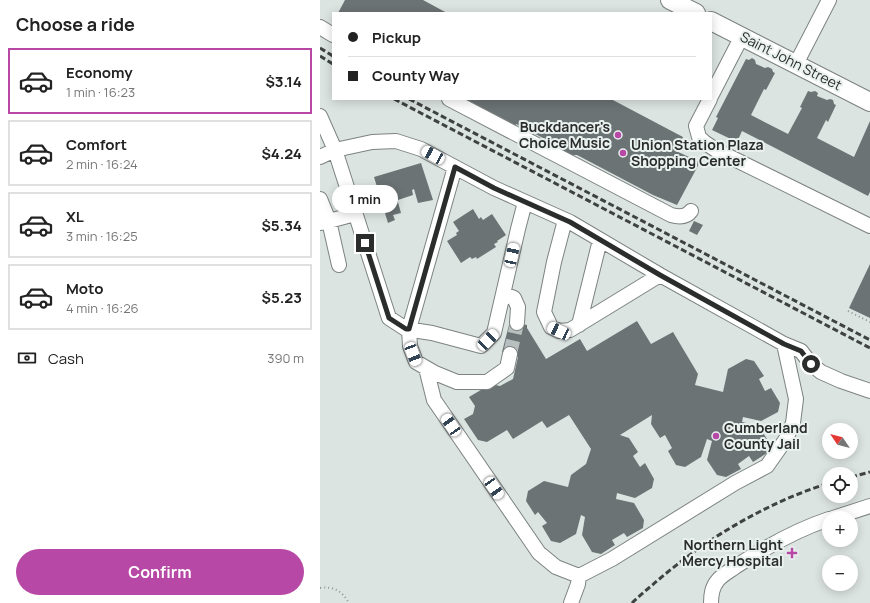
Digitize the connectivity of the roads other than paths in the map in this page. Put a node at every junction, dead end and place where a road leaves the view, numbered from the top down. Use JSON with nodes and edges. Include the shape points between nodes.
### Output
{"nodes":[{"id":1,"x":670,"y":0,"type":"edge"},
{"id":2,"x":829,"y":0,"type":"edge"},
{"id":3,"x":694,"y":12,"type":"edge"},
{"id":4,"x":712,"y":21,"type":"edge"},
{"id":5,"x":320,"y":26,"type":"edge"},
{"id":6,"x":332,"y":34,"type":"edge"},
{"id":7,"x":742,"y":36,"type":"junction"},
{"id":8,"x":796,"y":64,"type":"junction"},
{"id":9,"x":712,"y":94,"type":"edge"},
{"id":10,"x":451,"y":100,"type":"edge"},
{"id":11,"x":709,"y":100,"type":"edge"},
{"id":12,"x":870,"y":102,"type":"edge"},
{"id":13,"x":320,"y":116,"type":"edge"},
{"id":14,"x":335,"y":150,"type":"junction"},
{"id":15,"x":320,"y":157,"type":"edge"},
{"id":16,"x":455,"y":167,"type":"junction"},
{"id":17,"x":320,"y":199,"type":"edge"},
{"id":18,"x":526,"y":202,"type":"junction"},
{"id":19,"x":691,"y":211,"type":"dead end"},
{"id":20,"x":355,"y":214,"type":"junction"},
{"id":21,"x":565,"y":220,"type":"junction"},
{"id":22,"x":325,"y":222,"type":"edge"},
{"id":23,"x":870,"y":226,"type":"edge"},
{"id":24,"x":600,"y":240,"type":"junction"},
{"id":25,"x":339,"y":265,"type":"dead end"},
{"id":26,"x":660,"y":275,"type":"junction"},
{"id":27,"x":504,"y":294,"type":"junction"},
{"id":28,"x":517,"y":323,"type":"tunnel mouth"},
{"id":29,"x":579,"y":325,"type":"junction"},
{"id":30,"x":409,"y":329,"type":"junction"},
{"id":31,"x":784,"y":344,"type":"junction"},
{"id":32,"x":510,"y":354,"type":"tunnel mouth"},
{"id":33,"x":426,"y":368,"type":"junction"},
{"id":34,"x":870,"y":391,"type":"edge"},
{"id":35,"x":870,"y":506,"type":"edge"},
{"id":36,"x":854,"y":511,"type":"edge"},
{"id":37,"x":822,"y":522,"type":"edge"},
{"id":38,"x":579,"y":576,"type":"junction"},
{"id":39,"x":571,"y":603,"type":"edge"},
{"id":40,"x":710,"y":603,"type":"edge"}],
"edges":[{"from":1,"to":3,"type":"main road"},
{"from":2,"to":8,"type":"street"},
{"from":4,"to":7,"type":"main road","name":"Saint John Street"},
{"from":5,"to":6,"type":"street"},
{"from":7,"to":8,"type":"main road","name":"Saint John Street"},
{"from":7,"to":9,"type":"street"},
{"from":8,"to":12,"type":"main road","name":"Saint John Street"},
{"from":10,"to":19,"type":"street","via":[[671,215],[684,217]]},
{"from":11,"to":23,"type":"street","via":[[696,126],[699,137],[704,142]]},
{"from":13,"to":14,"type":"street"},
{"from":14,"to":15,"type":"street"},
{"from":14,"to":16,"type":"street","via":[[372,142],[396,141],[421,149]]},
{"from":14,"to":20,"type":"street"},
{"from":16,"to":18,"type":"street"},
{"from":16,"to":30,"type":"street"},
{"from":17,"to":22,"type":"street"},
{"from":18,"to":21,"type":"street"},
{"from":18,"to":27,"type":"street"},
{"from":20,"to":22,"type":"street"},
{"from":20,"to":30,"type":"street","via":[[389,318]]},
{"from":21,"to":24,"type":"street"},
{"from":21,"to":29,"type":"street","via":[[544,312],[551,327],[559,331],[570,330]]},
{"from":22,"to":25,"type":"street"},
{"from":24,"to":26,"type":"street"},
{"from":24,"to":29,"type":"street"},
{"from":26,"to":29,"type":"street"},
{"from":26,"to":31,"type":"street"},
{"from":27,"to":28,"type":"street","via":[[514,298],[518,307]]},
{"from":27,"to":30,"type":"street","via":[[494,333],[481,346],[432,332]]},
{"from":30,"to":33,"type":"street","via":[[410,346],[416,362]]},
{"from":31,"to":34,"type":"street","via":[[801,351],[821,372]]},
{"from":31,"to":38,"type":"street","via":[[796,399],[793,423],[786,439],[767,466]]},
{"from":32,"to":33,"type":"street","via":[[507,368],[487,382],[457,382]]},
{"from":33,"to":38,"type":"street","via":[[434,400],[539,553],[556,567]]},
{"from":35,"to":36,"type":"street"},
{"from":37,"to":40,"type":"street","via":[[789,536],[719,578],[713,587]]},
{"from":38,"to":39,"type":"street"}]}
